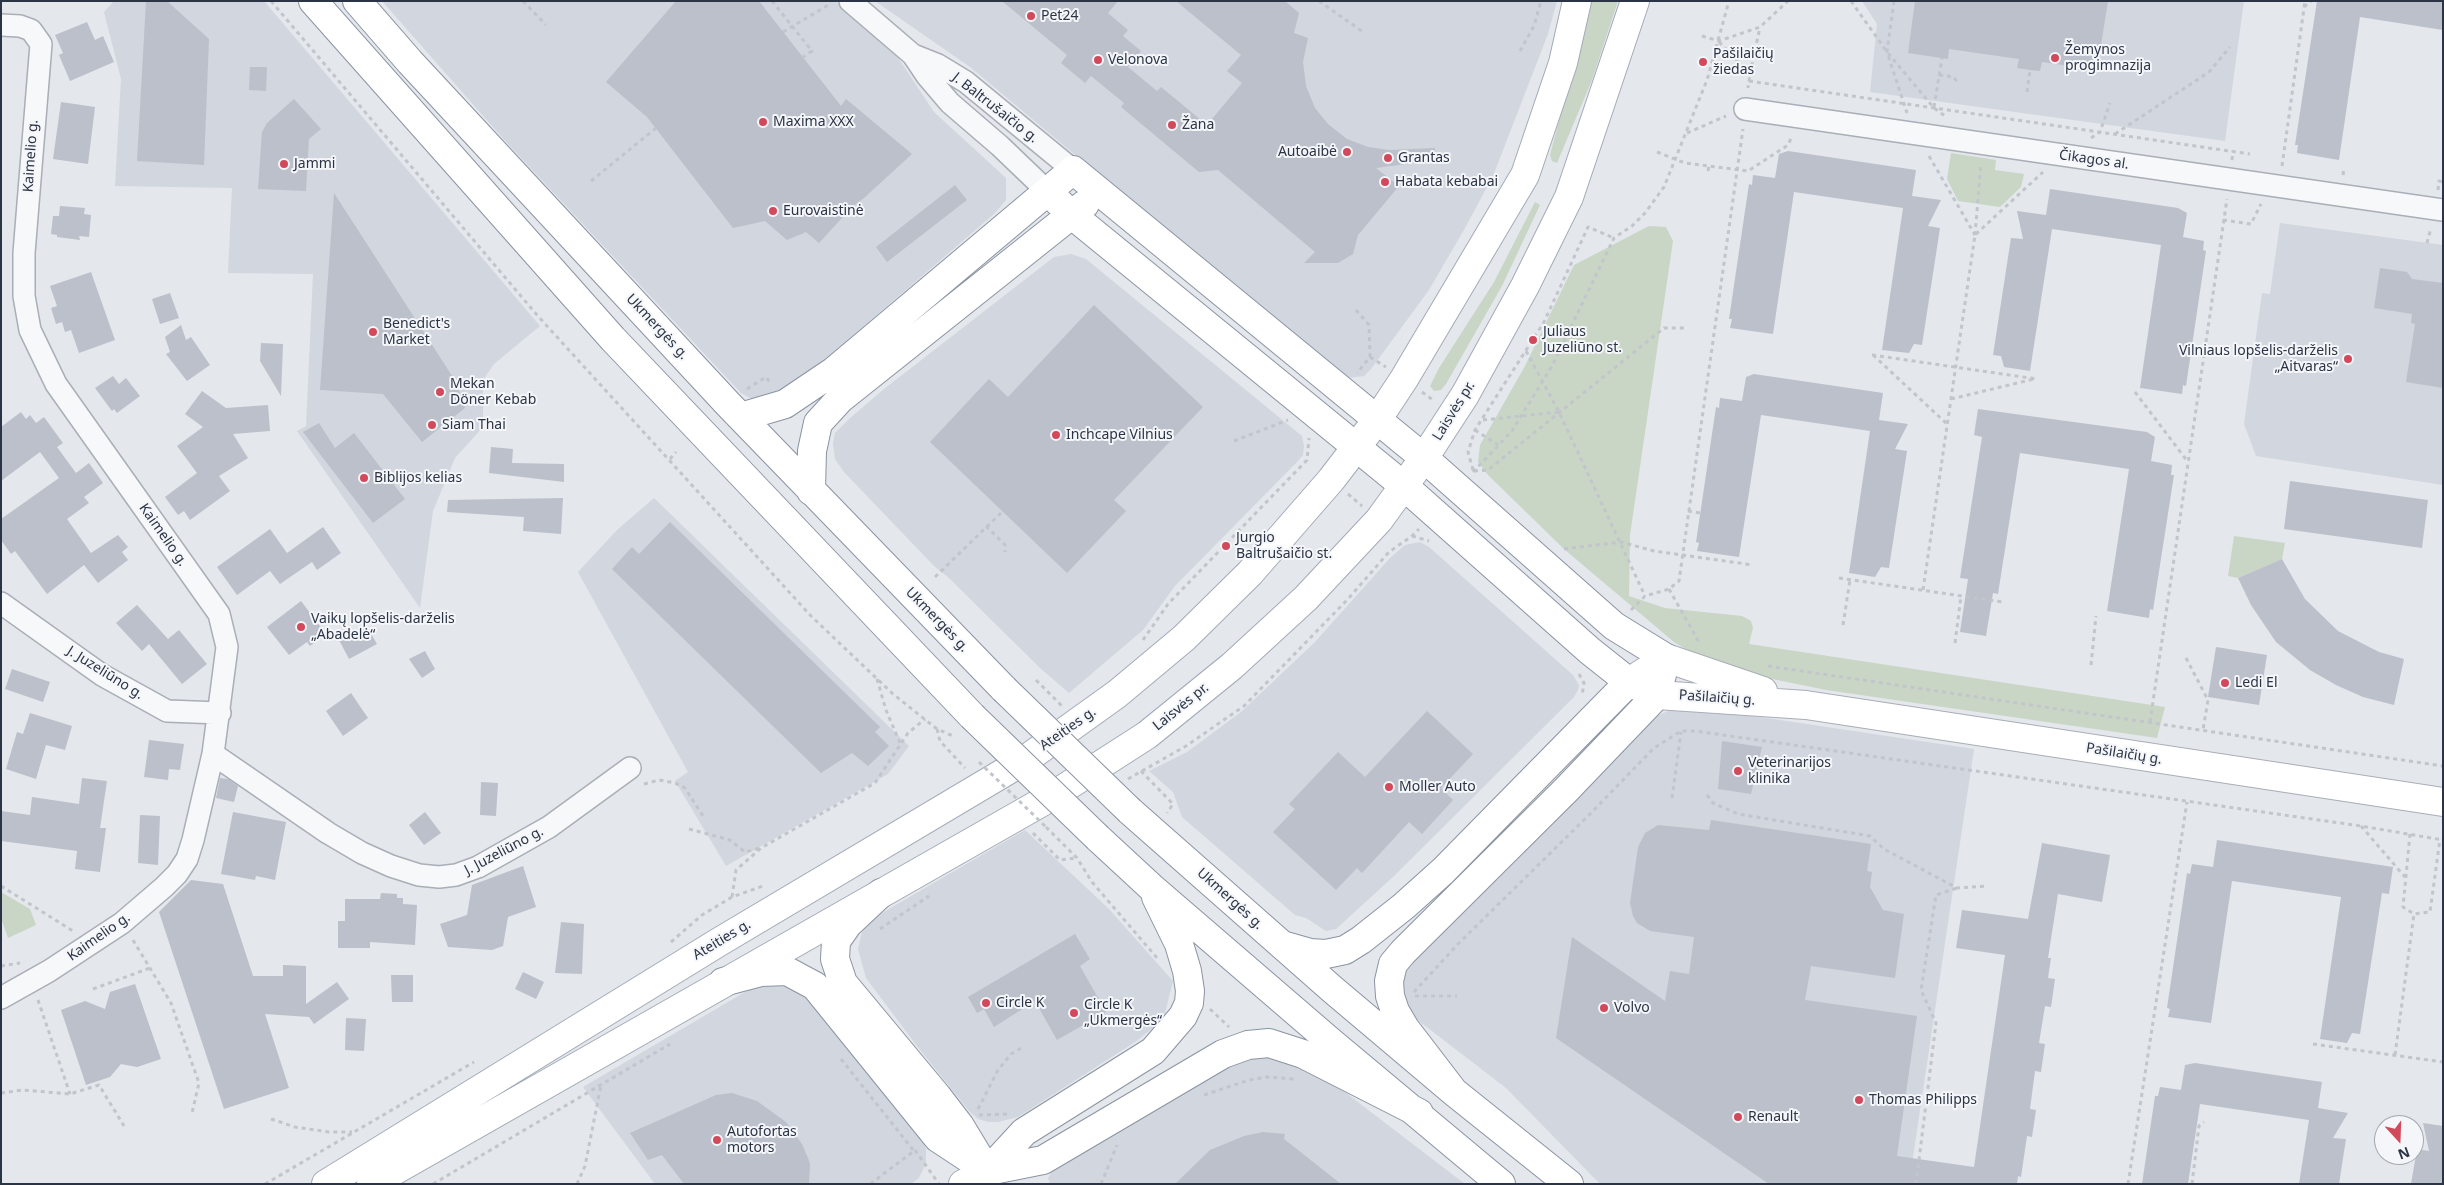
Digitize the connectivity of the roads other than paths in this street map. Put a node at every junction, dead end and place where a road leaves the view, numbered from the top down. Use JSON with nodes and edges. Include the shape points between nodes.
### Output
{"nodes":[{"id":1,"x":313,"y":1,"type":"edge"},
{"id":2,"x":357,"y":1,"type":"edge"},
{"id":3,"x":850,"y":1,"type":"edge"},
{"id":4,"x":1577,"y":1,"type":"edge"},
{"id":5,"x":1635,"y":1,"type":"edge"},
{"id":6,"x":1,"y":26,"type":"edge"},
{"id":7,"x":913,"y":55,"type":"junction"},
{"id":8,"x":1746,"y":109,"type":"road end"},
{"id":9,"x":1073,"y":170,"type":"junction"},
{"id":10,"x":1048,"y":192,"type":"junction"},
{"id":11,"x":1099,"y":192,"type":"junction"},
{"id":12,"x":2443,"y":210,"type":"edge"},
{"id":13,"x":1072,"y":215,"type":"junction"},
{"id":14,"x":741,"y":405,"type":"junction"},
{"id":15,"x":1377,"y":420,"type":"junction"},
{"id":16,"x":1357,"y":447,"type":"junction"},
{"id":17,"x":1424,"y":458,"type":"junction"},
{"id":18,"x":1404,"y":486,"type":"junction"},
{"id":19,"x":811,"y":491,"type":"junction"},
{"id":20,"x":1,"y":603,"type":"edge"},
{"id":21,"x":1666,"y":658,"type":"junction"},
{"id":22,"x":1629,"y":682,"type":"junction"},
{"id":23,"x":1657,"y":695,"type":"junction"},
{"id":24,"x":1806,"y":705,"type":"junction"},
{"id":25,"x":220,"y":713,"type":"junction"},
{"id":26,"x":213,"y":754,"type":"junction"},
{"id":27,"x":635,"y":777,"type":"road end"},
{"id":28,"x":2443,"y":802,"type":"edge"},
{"id":29,"x":1151,"y":887,"type":"junction"},
{"id":30,"x":881,"y":893,"type":"junction"},
{"id":31,"x":1278,"y":944,"type":"junction"},
{"id":32,"x":723,"y":982,"type":"junction"},
{"id":33,"x":1,"y":998,"type":"edge"},
{"id":34,"x":1454,"y":1092,"type":"junction"},
{"id":35,"x":1419,"y":1114,"type":"junction"},
{"id":36,"x":994,"y":1177,"type":"edge"},
{"id":37,"x":326,"y":1184,"type":"edge"},
{"id":38,"x":371,"y":1184,"type":"edge"},
{"id":39,"x":963,"y":1184,"type":"edge"},
{"id":40,"x":1501,"y":1184,"type":"edge"},
{"id":41,"x":1569,"y":1184,"type":"edge"}],
"edges":[{"from":1,"to":29,"type":"main road","bridge":true,"via":[[614,339],[972,716]]},
{"from":2,"to":14,"type":"main road","name":"Ukmergės g.","via":[[410,62]]},
{"from":3,"to":7,"type":"street","name":"J. Baltrušaičio g."},
{"from":4,"to":15,"type":"main road","via":[[1563,63],[1525,175]]},
{"from":5,"to":17,"type":"main road","name":"Laisvės pr.","via":[[1569,197],[1465,395]]},
{"from":6,"to":25,"type":"street","name":"Kaimelio g.","via":[[20,26],[31,30],[41,44],[24,253],[24,296],[30,330],[56,384],[219,614],[227,647]]},
{"from":7,"to":9,"type":"street","name":"J. Baltrušaičio g.","via":[[966,82]]},
{"from":7,"to":10,"type":"street","name":"J. Baltrušaičio g.","via":[[950,103]]},
{"from":8,"to":12,"type":"street","name":"Čikagos al."},
{"from":9,"to":10,"type":"main road"},
{"from":9,"to":11,"type":"main road","name":"Pašilaičių g."},
{"from":10,"to":13,"type":"main road"},
{"from":10,"to":14,"type":"main road","via":[[820,381],[786,404]]},
{"from":11,"to":13,"type":"main road"},
{"from":11,"to":15,"type":"main road","name":"Pašilaičių g."},
{"from":13,"to":16,"type":"main road"},
{"from":13,"to":19,"type":"main road","via":[[1040,237],[834,405],[818,423],[815,433]]},
{"from":14,"to":19,"type":"main road","name":"Ukmergės g."},
{"from":15,"to":16,"type":"main road"},
{"from":15,"to":17,"type":"main road","name":"Pašilaičių g."},
{"from":16,"to":18,"type":"main road"},
{"from":16,"to":37,"type":"main road","name":"Ateities g.","via":[[1250,573],[1184,638],[1118,694],[1025,760],[718,942]]},
{"from":17,"to":18,"type":"main road","name":"Laisvės pr."},
{"from":17,"to":21,"type":"main road","name":"Pašilaičių g.","via":[[1614,626]]},
{"from":18,"to":22,"type":"main road"},
{"from":18,"to":30,"type":"main road","name":"Laisvės pr.","via":[[1379,520],[1306,598],[1232,666],[1147,735],[1049,798]]},
{"from":19,"to":31,"type":"main road","name":"Ukmergės g.","bridge":true,"via":[[1004,689],[1130,811]]},
{"from":20,"to":25,"type":"street","name":"J. Juzeliūno g.","via":[[102,675],[167,710]]},
{"from":21,"to":22,"type":"main road"},
{"from":21,"to":23,"type":"main road"},
{"from":21,"to":24,"type":"main road","name":"Pašilaičių g."},
{"from":22,"to":23,"type":"main road"},
{"from":22,"to":31,"type":"main road","via":[[1443,871],[1361,940],[1345,950],[1326,954]]},
{"from":23,"to":24,"type":"main road","name":"Pašilaičių g."},
{"from":23,"to":34,"type":"main road","via":[[1393,964],[1389,981],[1395,1011]]},
{"from":24,"to":28,"type":"main road","name":"Pašilaičių g."},
{"from":25,"to":26,"type":"street","name":"Kaimelio g."},
{"from":26,"to":27,"type":"street","name":"J. Juzeliūno g.","via":[[328,833],[362,853],[419,876],[456,875],[486,863]]},
{"from":26,"to":33,"type":"street","name":"Kaimelio g.","via":[[193,840],[177,874],[122,923]]},
{"from":29,"to":35,"type":"main road"},
{"from":29,"to":36,"type":"main road","via":[[1179,944],[1186,971],[1190,990],[1183,1016],[1153,1051],[1024,1132]]},
{"from":30,"to":32,"type":"main road"},
{"from":30,"to":36,"type":"main road","via":[[848,924],[836,941],[835,959],[843,983],[960,1126]]},
{"from":31,"to":34,"type":"main road","name":"Ukmergės g."},
{"from":32,"to":36,"type":"main road","via":[[761,972],[787,971],[815,986],[938,1138]]},
{"from":32,"to":38,"type":"main road"},
{"from":34,"to":41,"type":"main road","name":"Ukmergės g."},
{"from":35,"to":36,"type":"main road","via":[[1303,1054],[1269,1043],[1248,1044],[1223,1054],[1043,1160]]},
{"from":35,"to":40,"type":"main road"},
{"from":36,"to":39,"type":"main road"}]}
